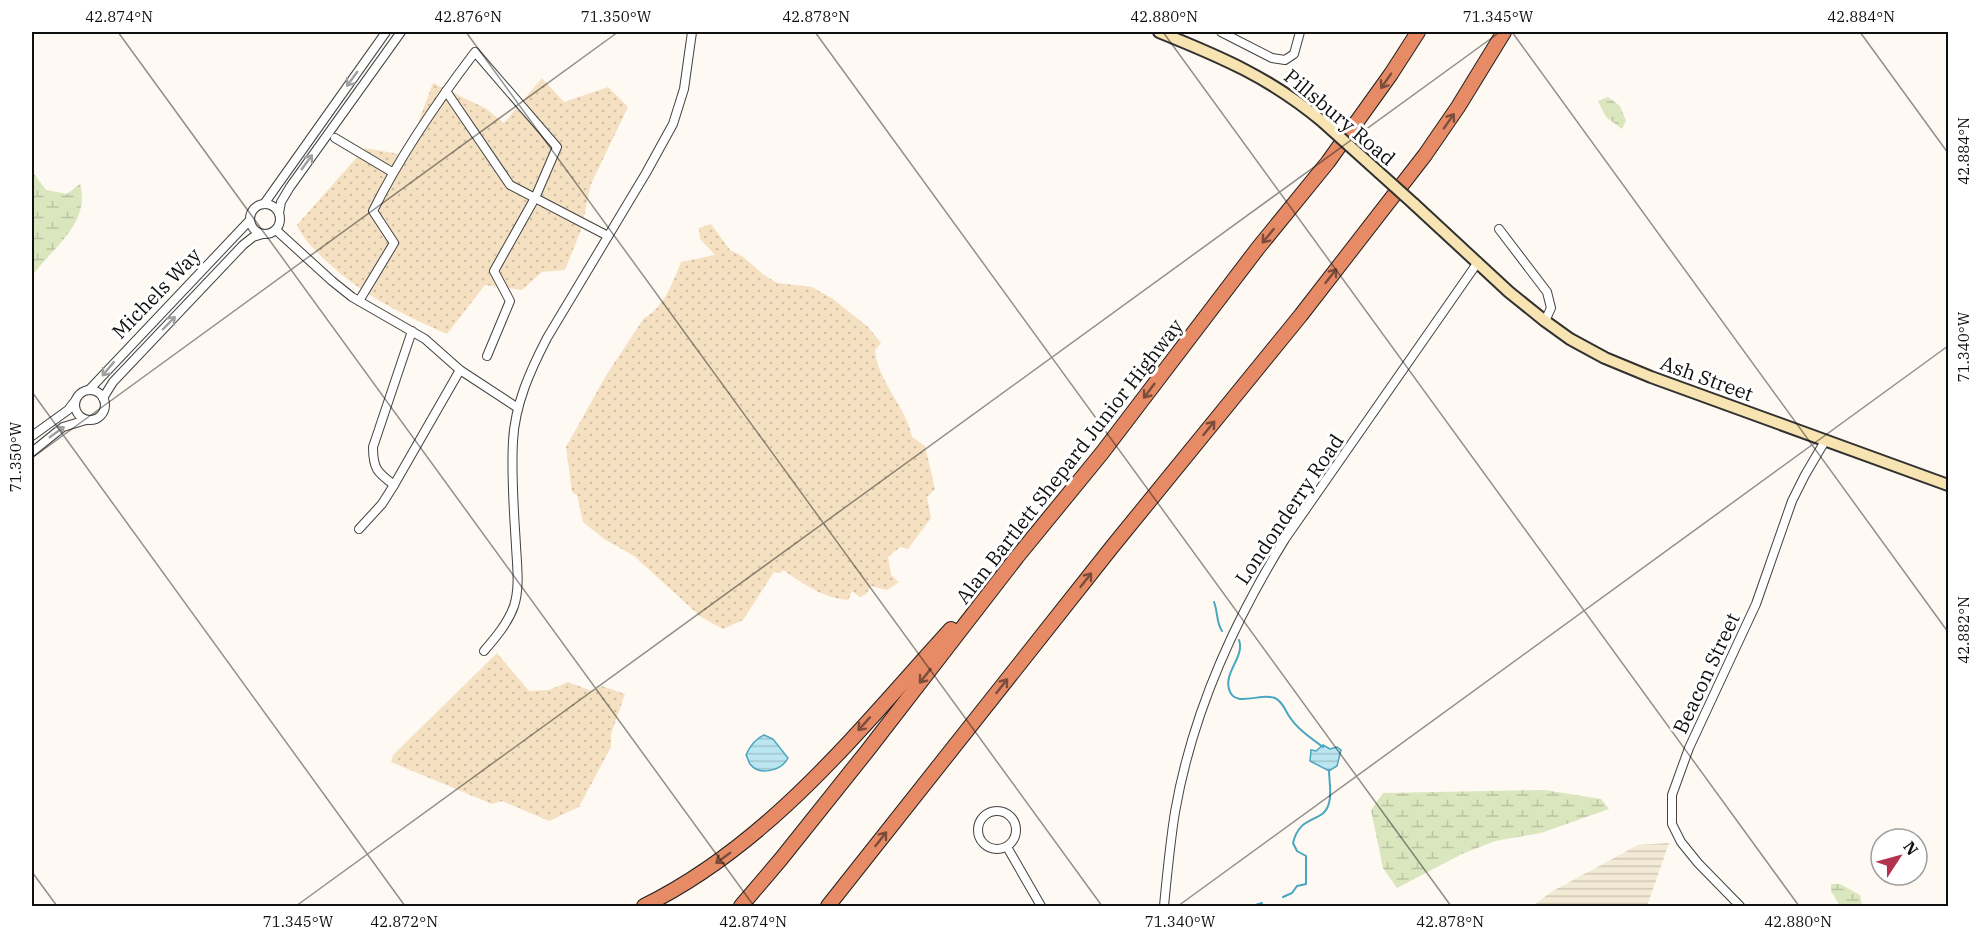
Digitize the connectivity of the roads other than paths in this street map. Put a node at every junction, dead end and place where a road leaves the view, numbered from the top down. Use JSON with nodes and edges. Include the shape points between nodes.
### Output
{"nodes":[{"id":1,"x":386,"y":32,"type":"edge"},
{"id":2,"x":401,"y":32,"type":"edge"},
{"id":3,"x":692,"y":32,"type":"edge"},
{"id":4,"x":1159,"y":32,"type":"edge"},
{"id":5,"x":1221,"y":32,"type":"edge"},
{"id":6,"x":1300,"y":32,"type":"edge"},
{"id":7,"x":1418,"y":32,"type":"edge"},
{"id":8,"x":1504,"y":32,"type":"edge"},
{"id":9,"x":1177,"y":35,"type":"edge"},
{"id":10,"x":446,"y":91,"type":"junction"},
{"id":11,"x":335,"y":138,"type":"dead end"},
{"id":12,"x":392,"y":172,"type":"junction"},
{"id":13,"x":535,"y":198,"type":"junction"},
{"id":14,"x":264,"y":204,"type":"junction"},
{"id":15,"x":279,"y":213,"type":"junction"},
{"id":16,"x":250,"y":220,"type":"junction"},
{"id":17,"x":1499,"y":228,"type":"dead end"},
{"id":18,"x":276,"y":230,"type":"junction"},
{"id":19,"x":263,"y":234,"type":"junction"},
{"id":20,"x":608,"y":236,"type":"junction"},
{"id":21,"x":1478,"y":262,"type":"junction"},
{"id":22,"x":359,"y":301,"type":"junction"},
{"id":23,"x":1545,"y":321,"type":"junction"},
{"id":24,"x":412,"y":331,"type":"junction"},
{"id":25,"x":488,"y":356,"type":"dead end"},
{"id":26,"x":460,"y":370,"type":"junction"},
{"id":27,"x":89,"y":390,"type":"junction"},
{"id":28,"x":103,"y":398,"type":"junction"},
{"id":29,"x":76,"y":400,"type":"junction"},
{"id":30,"x":518,"y":408,"type":"junction"},
{"id":31,"x":87,"y":419,"type":"junction"},
{"id":32,"x":32,"y":436,"type":"edge"},
{"id":33,"x":1825,"y":441,"type":"junction"},
{"id":34,"x":32,"y":452,"type":"edge"},
{"id":35,"x":394,"y":485,"type":"junction"},
{"id":36,"x":1948,"y":485,"type":"edge"},
{"id":37,"x":359,"y":529,"type":"dead end"},
{"id":38,"x":1017,"y":557,"type":"junction"},
{"id":39,"x":484,"y":651,"type":"dead end"},
{"id":40,"x":1007,"y":847,"type":"junction"},
{"id":41,"x":644,"y":906,"type":"edge"},
{"id":42,"x":741,"y":906,"type":"edge"},
{"id":43,"x":830,"y":906,"type":"edge"},
{"id":44,"x":1041,"y":906,"type":"edge"},
{"id":45,"x":1164,"y":906,"type":"edge"},
{"id":46,"x":1740,"y":906,"type":"edge"}],
"edges":[{"from":1,"to":14,"type":"street","one_way":true},
{"from":15,"to":2,"type":"street","one_way":true,"via":[[290,187]]},
{"from":3,"to":20,"type":"street","via":[[679,106],[667,136]]},
{"from":4,"to":9,"type":"street","name":"Pillsbury Road"},
{"from":5,"to":6,"type":"street","via":[[1272,58],[1285,60],[1294,54]]},
{"from":7,"to":38,"type":"highway","name":"Alan Bartlett Shepard Junior Highway","one_way":true,"via":[[1328,162]]},
{"from":43,"to":8,"type":"highway","one_way":true,"via":[[1418,164]]},
{"from":9,"to":21,"type":"street","name":"Pillsbury Road","bridge":true,"via":[[1267,81],[1300,103]]},
{"from":10,"to":12,"type":"street"},
{"from":10,"to":13,"type":"street","via":[[510,185]]},
{"from":10,"to":13,"type":"street","via":[[475,52],[557,147]]},
{"from":11,"to":12,"type":"street"},
{"from":12,"to":22,"type":"street","via":[[373,211],[394,243]]},
{"from":13,"to":20,"type":"street"},
{"from":13,"to":25,"type":"street","via":[[494,271],[510,301]]},
{"from":14,"to":15,"type":"street"},
{"from":14,"to":16,"type":"street","via":[[254,208]]},
{"from":15,"to":18,"type":"street"},
{"from":16,"to":19,"type":"street","via":[[255,230]]},
{"from":16,"to":27,"type":"street","name":"Michels Way","one_way":true},
{"from":17,"to":23,"type":"street","via":[[1547,291],[1551,308]]},
{"from":18,"to":19,"type":"street"},
{"from":18,"to":22,"type":"street"},
{"from":28,"to":19,"type":"street","name":"Michels Way","one_way":true,"via":[[113,382],[243,245]]},
{"from":20,"to":30,"type":"street","via":[[536,359]]},
{"from":21,"to":23,"type":"street","name":"Ash Street"},
{"from":21,"to":45,"type":"street","name":"Londonderry Road","via":[[1285,539],[1233,631],[1203,705],[1185,768]]},
{"from":22,"to":24,"type":"street"},
{"from":23,"to":33,"type":"street","name":"Ash Street","via":[[1623,367]]},
{"from":24,"to":26,"type":"street"},
{"from":24,"to":35,"type":"street","via":[[373,447],[373,464]]},
{"from":26,"to":30,"type":"street"},
{"from":26,"to":35,"type":"street"},
{"from":27,"to":28,"type":"street"},
{"from":27,"to":29,"type":"street"},
{"from":28,"to":31,"type":"street","via":[[103,412]]},
{"from":29,"to":31,"type":"street","via":[[76,410]]},
{"from":29,"to":32,"type":"street"},
{"from":30,"to":39,"type":"street","via":[[512,473],[516,594],[506,624]]},
{"from":34,"to":31,"type":"street","one_way":true,"via":[[63,428]]},
{"from":33,"to":36,"type":"street","name":"Ash Street"},
{"from":33,"to":46,"type":"street","name":"Beacon Street","via":[[1792,501],[1756,604],[1689,748],[1672,795],[1672,825],[1681,842]]},
{"from":35,"to":37,"type":"street"},
{"from":38,"to":41,"type":"highway","one_way":true,"via":[[785,808],[708,869]]},
{"from":38,"to":42,"type":"highway","name":"Alan Bartlett Shepard Junior Highway","one_way":true},
{"from":40,"to":40,"type":"street","via":[[1015,837],[1013,819],[997,811],[985,815],[978,826],[980,838],[988,847]]},
{"from":40,"to":44,"type":"street"}]}
